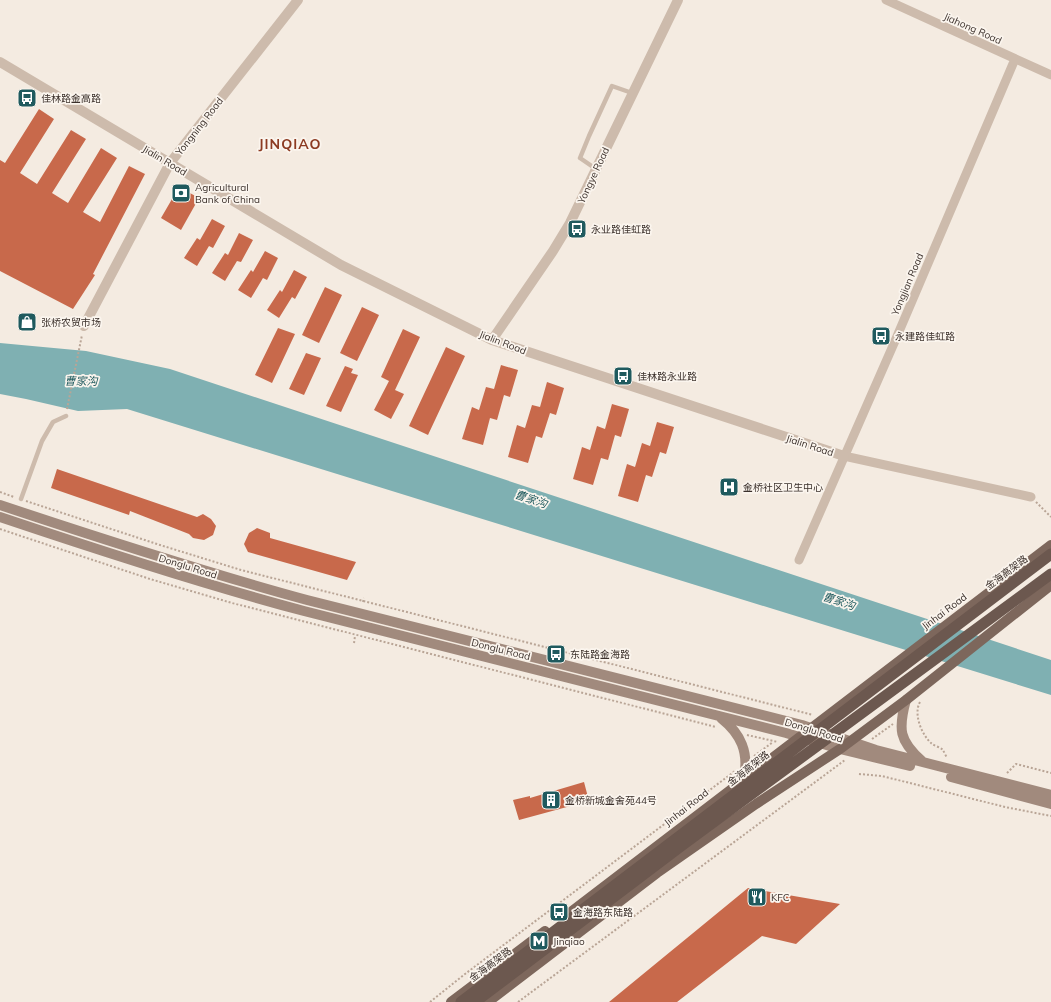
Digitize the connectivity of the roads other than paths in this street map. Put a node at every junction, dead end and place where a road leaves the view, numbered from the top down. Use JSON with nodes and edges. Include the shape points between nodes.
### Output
{"nodes":[{"id":1,"x":298,"y":0,"type":"edge"},
{"id":2,"x":678,"y":0,"type":"edge"},
{"id":3,"x":886,"y":0,"type":"edge"},
{"id":4,"x":1015,"y":59,"type":"junction"},
{"id":5,"x":0,"y":62,"type":"edge"},
{"id":6,"x":1051,"y":76,"type":"edge"},
{"id":7,"x":632,"y":93,"type":"junction"},
{"id":8,"x":170,"y":163,"type":"junction"},
{"id":9,"x":596,"y":169,"type":"junction"},
{"id":10,"x":84,"y":326,"type":"road end"},
{"id":11,"x":492,"y":340,"type":"junction"},
{"id":12,"x":66,"y":416,"type":"road end"},
{"id":13,"x":844,"y":456,"type":"junction"},
{"id":14,"x":1031,"y":497,"type":"road end"},
{"id":15,"x":21,"y":499,"type":"road end"},
{"id":16,"x":0,"y":504,"type":"edge"},
{"id":17,"x":0,"y":517,"type":"edge"},
{"id":18,"x":1051,"y":545,"type":"edge"},
{"id":19,"x":1051,"y":554,"type":"edge"},
{"id":20,"x":799,"y":560,"type":"dead end"},
{"id":21,"x":1051,"y":574,"type":"edge"},
{"id":22,"x":1051,"y":580,"type":"edge"},
{"id":23,"x":1051,"y":585,"type":"edge"},
{"id":24,"x":906,"y":700,"type":"junction"},
{"id":25,"x":718,"y":716,"type":"junction"},
{"id":26,"x":806,"y":726,"type":"junction"},
{"id":27,"x":799,"y":737,"type":"junction"},
{"id":28,"x":850,"y":741,"type":"junction"},
{"id":29,"x":840,"y":749,"type":"junction"},
{"id":30,"x":859,"y":749,"type":"junction"},
{"id":31,"x":925,"y":763,"type":"junction"},
{"id":32,"x":728,"y":790,"type":"junction"},
{"id":33,"x":1051,"y":796,"type":"edge"},
{"id":34,"x":738,"y":804,"type":"junction"},
{"id":35,"x":1051,"y":804,"type":"edge"},
{"id":36,"x":451,"y":1002,"type":"edge"},
{"id":37,"x":460,"y":1002,"type":"edge"},
{"id":38,"x":475,"y":1002,"type":"edge"},
{"id":39,"x":488,"y":1002,"type":"edge"}],
"edges":[{"from":1,"to":8,"type":"street","name":"Yongning Road"},
{"from":2,"to":7,"type":"street","name":"Yongye Road"},
{"from":3,"to":4,"type":"street","name":"Jiahong Road"},
{"from":4,"to":6,"type":"street","name":"Jiahong Road"},
{"from":4,"to":13,"type":"street","name":"Yongjian Road"},
{"from":5,"to":8,"type":"street","name":"Jialin Road"},
{"from":7,"to":9,"type":"street","name":"Yongye Road"},
{"from":7,"to":9,"type":"lane","via":[[612,86],[580,158]]},
{"from":8,"to":10,"type":"street","name":"Yongning Road"},
{"from":8,"to":11,"type":"street","name":"Jialin Road","via":[[341,265]]},
{"from":9,"to":11,"type":"street","name":"Yongye Road","via":[[562,237]]},
{"from":11,"to":13,"type":"street","name":"Jialin Road"},
{"from":12,"to":15,"type":"lane","via":[[53,422],[42,441]]},
{"from":13,"to":14,"type":"street","name":"Jialin Road"},
{"from":13,"to":20,"type":"street","name":"Yongjian Road"},
{"from":16,"to":26,"type":"main road","name":"Donglu Road","via":[[238,581]]},
{"from":17,"to":25,"type":"main road","name":"Donglu Road","via":[[153,568],[235,592]]},
{"from":18,"to":26,"type":"main road","name":"Jinhai Road","via":[[887,670]]},
{"from":19,"to":37,"type":"highway","name":"金海高架路"},
{"from":21,"to":34,"type":"highway"},
{"from":22,"to":34,"type":"highway","via":[[972,641]]},
{"from":23,"to":24,"type":"main road"},
{"from":24,"to":28,"type":"main road"},
{"from":24,"to":31,"type":"main road","via":[[902,717],[906,744]]},
{"from":25,"to":27,"type":"main road","name":"Donglu Road"},
{"from":25,"to":32,"type":"main road","via":[[730,725],[739,738],[744,753],[744,778]]},
{"from":26,"to":27,"type":"main road","name":"Jinhai Road"},
{"from":26,"to":28,"type":"main road","name":"Donglu Road"},
{"from":27,"to":29,"type":"main road","name":"Donglu Road"},
{"from":27,"to":32,"type":"main road","name":"Jinhai Road"},
{"from":28,"to":29,"type":"main road"},
{"from":28,"to":30,"type":"main road","name":"Donglu Road"},
{"from":29,"to":30,"type":"main road","name":"Donglu Road"},
{"from":29,"to":39,"type":"main road","via":[[657,873]]},
{"from":30,"to":31,"type":"main road","name":"Donglu Road"},
{"from":30,"to":35,"type":"main road","name":"Donglu Road"},
{"from":31,"to":33,"type":"main road","name":"Donglu Road"},
{"from":32,"to":36,"type":"main road","name":"Jinhai Road"},
{"from":34,"to":38,"type":"highway"}]}
